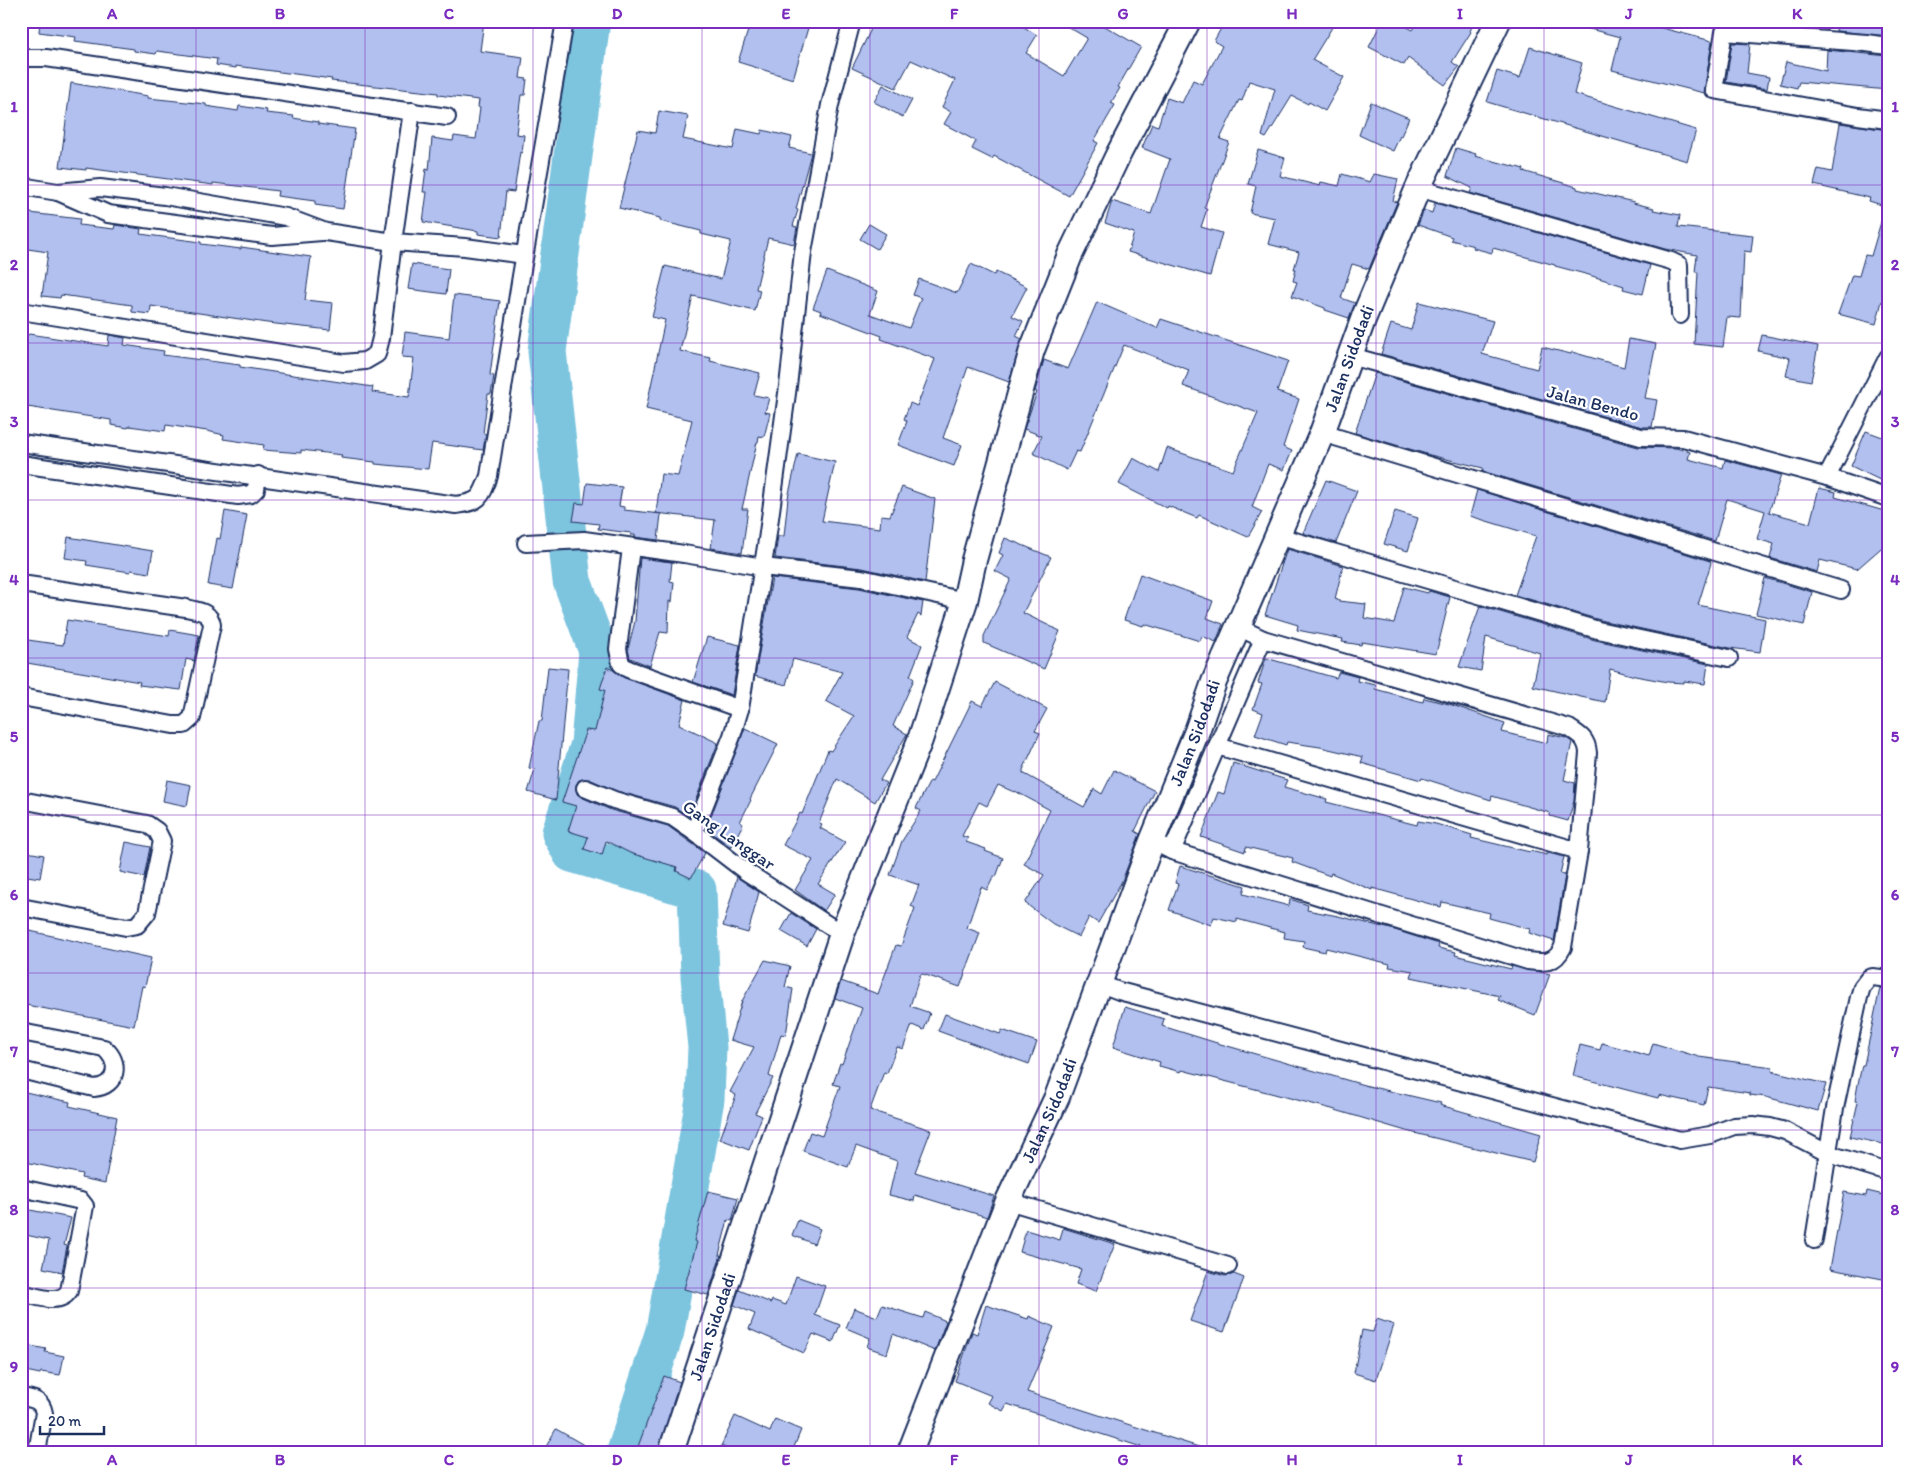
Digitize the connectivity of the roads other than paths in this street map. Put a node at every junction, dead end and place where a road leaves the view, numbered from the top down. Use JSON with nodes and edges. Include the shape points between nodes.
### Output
{"nodes":[{"id":1,"x":565,"y":21,"type":"edge"},
{"id":2,"x":852,"y":21,"type":"edge"},
{"id":3,"x":1188,"y":21,"type":"edge"},
{"id":4,"x":1498,"y":21,"type":"edge"},
{"id":5,"x":1888,"y":46,"type":"edge"},
{"id":6,"x":21,"y":58,"type":"edge"},
{"id":7,"x":412,"y":112,"type":"junction"},
{"id":8,"x":447,"y":117,"type":"dead end"},
{"id":9,"x":1888,"y":120,"type":"edge"},
{"id":10,"x":21,"y":186,"type":"edge"},
{"id":11,"x":1418,"y":188,"type":"junction"},
{"id":12,"x":58,"y":192,"type":"junction"},
{"id":13,"x":326,"y":232,"type":"junction"},
{"id":14,"x":393,"y":242,"type":"junction"},
{"id":15,"x":524,"y":255,"type":"junction"},
{"id":16,"x":21,"y":312,"type":"edge"},
{"id":17,"x":1680,"y":315,"type":"dead end"},
{"id":18,"x":1351,"y":356,"type":"junction"},
{"id":19,"x":1888,"y":357,"type":"edge"},
{"id":20,"x":1322,"y":433,"type":"junction"},
{"id":21,"x":21,"y":443,"type":"edge"},
{"id":22,"x":21,"y":464,"type":"edge"},
{"id":23,"x":258,"y":475,"type":"junction"},
{"id":24,"x":1827,"y":477,"type":"junction"},
{"id":25,"x":1888,"y":498,"type":"edge"},
{"id":26,"x":1278,"y":536,"type":"junction"},
{"id":27,"x":526,"y":543,"type":"dead end"},
{"id":28,"x":631,"y":548,"type":"junction"},
{"id":29,"x":763,"y":568,"type":"junction"},
{"id":30,"x":21,"y":584,"type":"edge"},
{"id":31,"x":1842,"y":590,"type":"dead end"},
{"id":32,"x":965,"y":601,"type":"junction"},
{"id":33,"x":1238,"y":627,"type":"junction"},
{"id":34,"x":1263,"y":639,"type":"junction"},
{"id":35,"x":1729,"y":658,"type":"dead end"},
{"id":36,"x":21,"y":697,"type":"edge"},
{"id":37,"x":740,"y":709,"type":"junction"},
{"id":38,"x":1217,"y":746,"type":"junction"},
{"id":39,"x":585,"y":788,"type":"dead end"},
{"id":40,"x":21,"y":800,"type":"edge"},
{"id":41,"x":694,"y":832,"type":"junction"},
{"id":42,"x":1162,"y":846,"type":"junction"},
{"id":43,"x":1579,"y":851,"type":"junction"},
{"id":44,"x":21,"y":907,"type":"edge"},
{"id":45,"x":842,"y":934,"type":"junction"},
{"id":46,"x":1888,"y":979,"type":"edge"},
{"id":47,"x":1098,"y":983,"type":"junction"},
{"id":48,"x":21,"y":1032,"type":"edge"},
{"id":49,"x":21,"y":1070,"type":"edge"},
{"id":50,"x":1829,"y":1154,"type":"junction"},
{"id":51,"x":1888,"y":1172,"type":"edge"},
{"id":52,"x":21,"y":1188,"type":"edge"},
{"id":53,"x":1008,"y":1200,"type":"junction"},
{"id":54,"x":1814,"y":1240,"type":"dead end"},
{"id":55,"x":1228,"y":1266,"type":"dead end"},
{"id":56,"x":21,"y":1293,"type":"edge"},
{"id":57,"x":21,"y":1397,"type":"edge"},
{"id":58,"x":37,"y":1452,"type":"edge"},
{"id":59,"x":671,"y":1452,"type":"edge"},
{"id":60,"x":910,"y":1452,"type":"edge"}],
"edges":[{"from":1,"to":15,"type":"street"},
{"from":2,"to":29,"type":"street","via":[[830,105],[803,252]]},
{"from":3,"to":32,"type":"street","name":"Jalan Sidodadi","via":[[1070,255],[1032,350]]},
{"from":4,"to":11,"type":"street","name":"Jalan Sidodadi"},
{"from":5,"to":9,"type":"street","via":[[1724,32],[1714,90]]},
{"from":6,"to":7,"type":"street","via":[[46,58]]},
{"from":7,"to":8,"type":"street"},
{"from":7,"to":14,"type":"street"},
{"from":10,"to":12,"type":"street"},
{"from":11,"to":17,"type":"street","via":[[1671,261],[1679,265]]},
{"from":11,"to":18,"type":"street","name":"Jalan Sidodadi"},
{"from":12,"to":13,"type":"street","via":[[100,188],[165,196],[286,217]]},
{"from":12,"to":13,"type":"street","via":[[108,214],[272,236]]},
{"from":13,"to":14,"type":"street"},
{"from":14,"to":15,"type":"street","via":[[466,246]]},
{"from":14,"to":16,"type":"street","via":[[381,338],[377,354],[365,361],[344,363]]},
{"from":15,"to":23,"type":"street","via":[[489,476],[482,494],[472,503],[456,505]]},
{"from":18,"to":20,"type":"street","name":"Jalan Sidodadi"},
{"from":18,"to":24,"type":"street","name":"Jalan Bendo","via":[[1641,437],[1683,438]]},
{"from":19,"to":24,"type":"street"},
{"from":20,"to":26,"type":"street","name":"Jalan Sidodadi"},
{"from":20,"to":31,"type":"street"},
{"from":21,"to":23,"type":"street"},
{"from":22,"to":23,"type":"street","via":[[238,496],[252,494]]},
{"from":24,"to":25,"type":"street","name":"Jalan Bendo"},
{"from":26,"to":33,"type":"street","name":"Jalan Sidodadi"},
{"from":26,"to":35,"type":"street","via":[[1598,630]]},
{"from":27,"to":28,"type":"street","via":[[584,540]]},
{"from":28,"to":29,"type":"street"},
{"from":28,"to":37,"type":"street","via":[[618,648],[620,664]]},
{"from":29,"to":32,"type":"street","via":[[861,578]]},
{"from":29,"to":37,"type":"street"},
{"from":30,"to":36,"type":"street","via":[[186,608],[206,614],[212,625],[192,718],[184,725]]},
{"from":32,"to":45,"type":"street","name":"Jalan Sidodadi","via":[[920,740]]},
{"from":33,"to":34,"type":"street"},
{"from":33,"to":42,"type":"street","name":"Jalan Sidodadi"},
{"from":34,"to":38,"type":"street"},
{"from":34,"to":43,"type":"street","via":[[1569,728],[1581,736],[1588,743],[1588,753]]},
{"from":37,"to":41,"type":"street"},
{"from":38,"to":42,"type":"street"},
{"from":38,"to":43,"type":"street"},
{"from":39,"to":41,"type":"street","name":"Gang Langgar","via":[[672,817]]},
{"from":40,"to":44,"type":"street","via":[[147,824],[157,830],[162,841],[147,913],[137,925],[126,927]]},
{"from":41,"to":45,"type":"street","name":"Gang Langgar","via":[[745,871]]},
{"from":42,"to":43,"type":"street","via":[[1544,964],[1553,961],[1563,948]]},
{"from":42,"to":47,"type":"street","name":"Jalan Sidodadi"},
{"from":45,"to":59,"type":"street","name":"Jalan Sidodadi"},
{"from":46,"to":50,"type":"street","via":[[1869,978],[1862,986],[1835,1108]]},
{"from":47,"to":50,"type":"street","via":[[1129,994],[1680,1140],[1710,1136],[1734,1126],[1753,1125],[1785,1131]]},
{"from":47,"to":53,"type":"street","name":"Jalan Sidodadi","via":[[1057,1097]]},
{"from":48,"to":49,"type":"street","via":[[104,1048],[114,1059],[115,1066],[109,1084],[103,1088]]},
{"from":50,"to":51,"type":"street"},
{"from":50,"to":54,"type":"street"},
{"from":52,"to":56,"type":"street","via":[[81,1200],[85,1212],[66,1295],[58,1299]]},
{"from":53,"to":55,"type":"street"},
{"from":53,"to":60,"type":"street","name":"Jalan Sidodadi"},
{"from":57,"to":58,"type":"street","via":[[43,1406]]}]}
